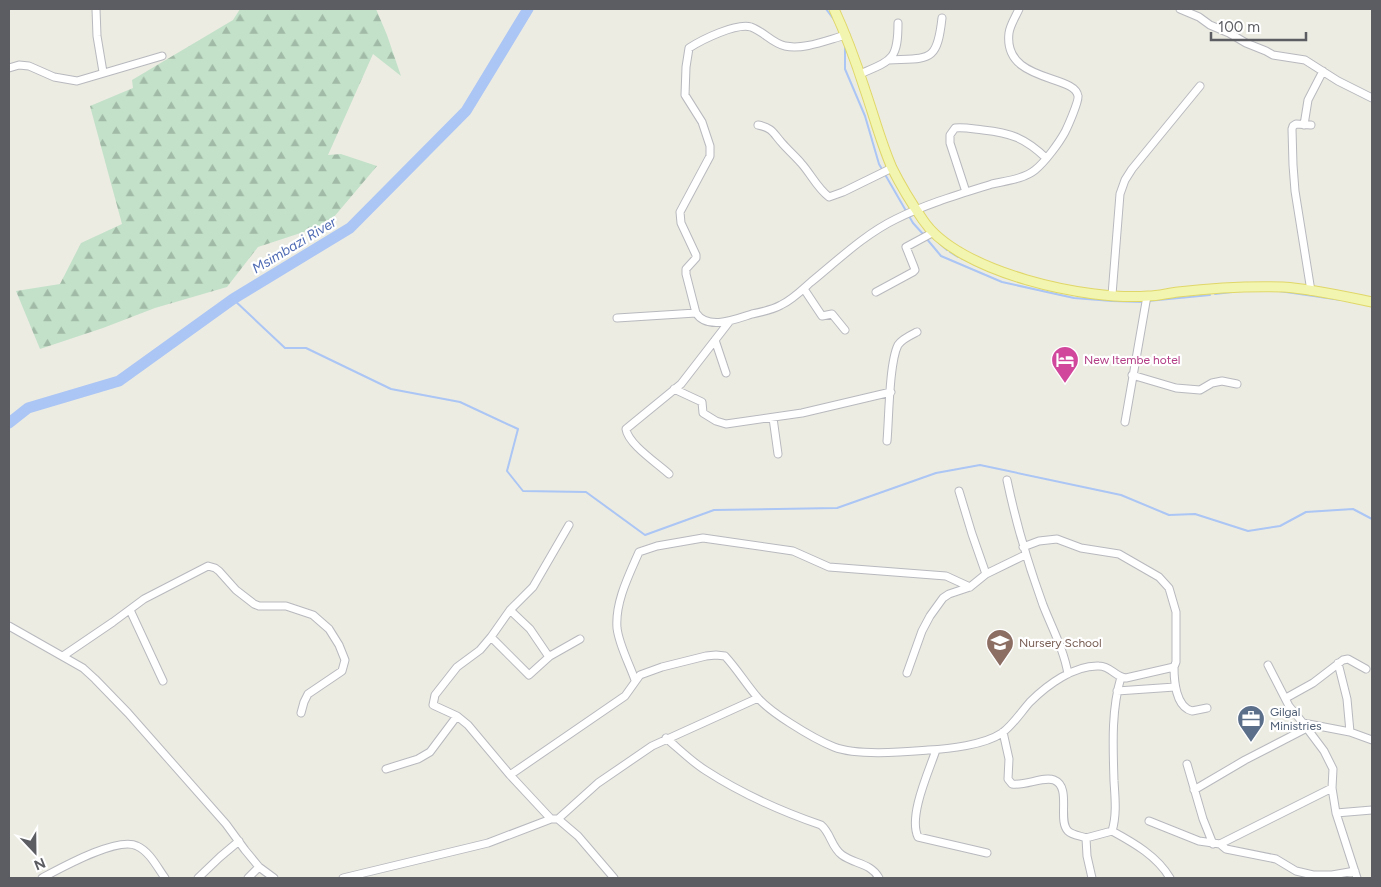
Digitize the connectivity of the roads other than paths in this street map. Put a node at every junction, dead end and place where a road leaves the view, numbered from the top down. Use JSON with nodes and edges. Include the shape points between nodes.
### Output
{"nodes":[{"id":1,"x":96,"y":9,"type":"edge"},
{"id":2,"x":834,"y":9,"type":"edge"},
{"id":3,"x":1019,"y":9,"type":"edge"},
{"id":4,"x":1180,"y":9,"type":"edge"},
{"id":5,"x":942,"y":18,"type":"dead end"},
{"id":6,"x":898,"y":23,"type":"dead end"},
{"id":7,"x":846,"y":35,"type":"junction"},
{"id":8,"x":162,"y":56,"type":"dead end"},
{"id":9,"x":890,"y":60,"type":"junction"},
{"id":10,"x":9,"y":68,"type":"edge"},
{"id":11,"x":1323,"y":71,"type":"junction"},
{"id":12,"x":103,"y":72,"type":"junction"},
{"id":13,"x":860,"y":74,"type":"junction"},
{"id":14,"x":1200,"y":86,"type":"dead end"},
{"id":15,"x":1372,"y":98,"type":"edge"},
{"id":16,"x":758,"y":125,"type":"dead end"},
{"id":17,"x":1046,"y":158,"type":"junction"},
{"id":18,"x":892,"y":168,"type":"junction"},
{"id":19,"x":966,"y":192,"type":"junction"},
{"id":20,"x":916,"y":210,"type":"junction"},
{"id":21,"x":932,"y":233,"type":"junction"},
{"id":22,"x":804,"y":289,"type":"junction"},
{"id":23,"x":1312,"y":291,"type":"junction"},
{"id":24,"x":876,"y":292,"type":"dead end"},
{"id":25,"x":1112,"y":295,"type":"junction"},
{"id":26,"x":1147,"y":296,"type":"junction"},
{"id":27,"x":1372,"y":302,"type":"edge"},
{"id":28,"x":696,"y":313,"type":"junction"},
{"id":29,"x":617,"y":318,"type":"dead end"},
{"id":30,"x":729,"y":322,"type":"junction"},
{"id":31,"x":845,"y":330,"type":"dead end"},
{"id":32,"x":917,"y":332,"type":"dead end"},
{"id":33,"x":715,"y":340,"type":"junction"},
{"id":34,"x":726,"y":373,"type":"dead end"},
{"id":35,"x":1132,"y":375,"type":"junction"},
{"id":36,"x":1237,"y":384,"type":"dead end"},
{"id":37,"x":674,"y":389,"type":"junction"},
{"id":38,"x":891,"y":392,"type":"junction"},
{"id":39,"x":773,"y":418,"type":"junction"},
{"id":40,"x":1125,"y":422,"type":"dead end"},
{"id":41,"x":887,"y":441,"type":"dead end"},
{"id":42,"x":778,"y":454,"type":"dead end"},
{"id":43,"x":669,"y":474,"type":"dead end"},
{"id":44,"x":1007,"y":480,"type":"dead end"},
{"id":45,"x":959,"y":491,"type":"dead end"},
{"id":46,"x":569,"y":525,"type":"dead end"},
{"id":47,"x":1023,"y":547,"type":"junction"},
{"id":48,"x":1025,"y":555,"type":"junction"},
{"id":49,"x":986,"y":574,"type":"junction"},
{"id":50,"x":970,"y":587,"type":"junction"},
{"id":51,"x":130,"y":610,"type":"junction"},
{"id":52,"x":510,"y":610,"type":"junction"},
{"id":53,"x":9,"y":626,"type":"edge"},
{"id":54,"x":491,"y":637,"type":"junction"},
{"id":55,"x":580,"y":640,"type":"dead end"},
{"id":56,"x":63,"y":656,"type":"junction"},
{"id":57,"x":550,"y":656,"type":"junction"},
{"id":58,"x":1338,"y":663,"type":"junction"},
{"id":59,"x":1268,"y":665,"type":"dead end"},
{"id":60,"x":1174,"y":667,"type":"junction"},
{"id":61,"x":1366,"y":669,"type":"dead end"},
{"id":62,"x":907,"y":673,"type":"dead end"},
{"id":63,"x":1068,"y":674,"type":"junction"},
{"id":64,"x":1121,"y":678,"type":"junction"},
{"id":65,"x":635,"y":680,"type":"junction"},
{"id":66,"x":163,"y":681,"type":"dead end"},
{"id":67,"x":1175,"y":688,"type":"junction"},
{"id":68,"x":1116,"y":691,"type":"junction"},
{"id":69,"x":758,"y":698,"type":"junction"},
{"id":70,"x":1286,"y":698,"type":"junction"},
{"id":71,"x":1207,"y":708,"type":"dead end"},
{"id":72,"x":301,"y":713,"type":"dead end"},
{"id":73,"x":457,"y":716,"type":"junction"},
{"id":74,"x":1305,"y":726,"type":"junction"},
{"id":75,"x":1003,"y":732,"type":"junction"},
{"id":76,"x":1350,"y":732,"type":"junction"},
{"id":77,"x":666,"y":738,"type":"junction"},
{"id":78,"x":1372,"y":740,"type":"edge"},
{"id":79,"x":936,"y":750,"type":"junction"},
{"id":80,"x":1187,"y":764,"type":"dead end"},
{"id":81,"x":386,"y":769,"type":"dead end"},
{"id":82,"x":510,"y":775,"type":"junction"},
{"id":83,"x":1332,"y":788,"type":"junction"},
{"id":84,"x":1194,"y":790,"type":"junction"},
{"id":85,"x":1372,"y":810,"type":"edge"},
{"id":86,"x":1336,"y":813,"type":"junction"},
{"id":87,"x":554,"y":819,"type":"junction"},
{"id":88,"x":1148,"y":821,"type":"dead end"},
{"id":89,"x":1112,"y":831,"type":"junction"},
{"id":90,"x":1086,"y":838,"type":"junction"},
{"id":91,"x":239,"y":841,"type":"junction"},
{"id":92,"x":1217,"y":844,"type":"junction"},
{"id":93,"x":987,"y":853,"type":"dead end"},
{"id":94,"x":260,"y":866,"type":"junction"},
{"id":95,"x":1356,"y":875,"type":"edge"},
{"id":96,"x":42,"y":878,"type":"edge"},
{"id":97,"x":165,"y":878,"type":"edge"},
{"id":98,"x":198,"y":878,"type":"edge"},
{"id":99,"x":248,"y":878,"type":"edge"},
{"id":100,"x":274,"y":878,"type":"edge"},
{"id":101,"x":347,"y":878,"type":"edge"},
{"id":102,"x":614,"y":878,"type":"edge"},
{"id":103,"x":879,"y":878,"type":"edge"},
{"id":104,"x":1092,"y":878,"type":"edge"},
{"id":105,"x":1170,"y":878,"type":"edge"}],
"edges":[{"from":1,"to":12,"type":"street"},
{"from":2,"to":7,"type":"main road"},
{"from":3,"to":17,"type":"street","via":[[1009,32],[1009,43],[1019,64],[1076,90],[1078,96],[1066,130]]},
{"from":4,"to":11,"type":"street","via":[[1273,56],[1305,60]]},
{"from":5,"to":9,"type":"street","via":[[940,37],[932,55],[921,59]]},
{"from":6,"to":9,"type":"street","via":[[898,44]]},
{"from":7,"to":13,"type":"main road"},
{"from":7,"to":28,"type":"street","via":[[792,47],[783,46],[751,27],[741,27],[703,39],[689,48],[685,95],[702,122],[710,146],[710,156],[680,212],[681,223],[696,255],[686,269]]},
{"from":8,"to":12,"type":"street"},
{"from":9,"to":13,"type":"street"},
{"from":10,"to":12,"type":"street","via":[[29,66],[71,81]]},
{"from":11,"to":15,"type":"street"},
{"from":11,"to":23,"type":"street","via":[[1308,100],[1307,125],[1293,126],[1293,165]]},
{"from":13,"to":18,"type":"main road"},
{"from":14,"to":25,"type":"street","via":[[1124,180],[1120,194]]},
{"from":16,"to":18,"type":"street","via":[[772,130],[829,196]]},
{"from":17,"to":19,"type":"street","via":[[1034,171]]},
{"from":17,"to":19,"type":"street","via":[[1032,145],[1012,135],[955,128],[950,143]]},
{"from":18,"to":20,"type":"main road"},
{"from":19,"to":20,"type":"street"},
{"from":20,"to":21,"type":"main road"},
{"from":20,"to":22,"type":"street","via":[[866,237]]},
{"from":21,"to":24,"type":"street","via":[[906,247],[915,270]]},
{"from":21,"to":25,"type":"main road","via":[[954,250],[1012,275],[1072,290]]},
{"from":22,"to":30,"type":"street","via":[[781,305]]},
{"from":22,"to":31,"type":"street","via":[[822,316],[832,314]]},
{"from":23,"to":26,"type":"main road","via":[[1285,287],[1239,287]]},
{"from":23,"to":27,"type":"main road"},
{"from":25,"to":26,"type":"main road"},
{"from":26,"to":35,"type":"street"},
{"from":28,"to":29,"type":"street"},
{"from":28,"to":30,"type":"street","via":[[707,321]]},
{"from":30,"to":33,"type":"street"},
{"from":32,"to":38,"type":"street","via":[[897,347]]},
{"from":33,"to":34,"type":"street"},
{"from":33,"to":37,"type":"street","via":[[687,378]]},
{"from":35,"to":36,"type":"street","via":[[1176,388],[1200,390],[1222,381]]},
{"from":35,"to":40,"type":"street"},
{"from":37,"to":39,"type":"street","via":[[702,402],[703,413],[726,424]]},
{"from":37,"to":43,"type":"street","via":[[626,429],[634,443]]},
{"from":38,"to":39,"type":"street"},
{"from":38,"to":41,"type":"street"},
{"from":39,"to":42,"type":"street"},
{"from":44,"to":47,"type":"street"},
{"from":45,"to":49,"type":"street"},
{"from":46,"to":52,"type":"street","via":[[533,587]]},
{"from":47,"to":48,"type":"street"},
{"from":47,"to":60,"type":"street","via":[[1057,538],[1081,548],[1119,554],[1159,577],[1169,588],[1176,612]]},
{"from":48,"to":49,"type":"street"},
{"from":48,"to":63,"type":"street","via":[[1063,652]]},
{"from":49,"to":50,"type":"street"},
{"from":50,"to":62,"type":"street","via":[[949,594],[937,606],[922,631]]},
{"from":50,"to":65,"type":"street","via":[[946,576],[829,566],[793,551],[737,542],[703,538],[657,546],[639,552],[618,611],[618,628]]},
{"from":51,"to":56,"type":"street"},
{"from":51,"to":66,"type":"street"},
{"from":51,"to":72,"type":"street","via":[[144,599],[208,566],[219,571],[254,604],[286,606],[313,615],[329,629],[345,660],[342,671],[308,694]]},
{"from":52,"to":54,"type":"street"},
{"from":52,"to":57,"type":"street","via":[[530,629]]},
{"from":53,"to":56,"type":"street"},
{"from":54,"to":57,"type":"street","via":[[529,675]]},
{"from":54,"to":73,"type":"street","via":[[480,650],[456,667],[435,695],[433,705]]},
{"from":55,"to":57,"type":"street"},
{"from":56,"to":91,"type":"street","via":[[83,668],[111,694]]},
{"from":58,"to":61,"type":"street","via":[[1348,659]]},
{"from":58,"to":70,"type":"street","via":[[1313,683]]},
{"from":58,"to":76,"type":"street","via":[[1347,699]]},
{"from":59,"to":70,"type":"street"},
{"from":60,"to":64,"type":"street"},
{"from":60,"to":67,"type":"street"},
{"from":63,"to":64,"type":"street","via":[[1098,666],[1106,667]]},
{"from":63,"to":75,"type":"street","via":[[1030,702]]},
{"from":64,"to":68,"type":"street"},
{"from":65,"to":69,"type":"street","via":[[662,667],[724,656]]},
{"from":65,"to":82,"type":"street","via":[[619,700]]},
{"from":67,"to":68,"type":"street"},
{"from":67,"to":71,"type":"street","via":[[1188,710]]},
{"from":68,"to":89,"type":"street"},
{"from":69,"to":77,"type":"street"},
{"from":69,"to":79,"type":"street","via":[[799,729],[836,747],[864,752]]},
{"from":70,"to":74,"type":"street"},
{"from":73,"to":81,"type":"street","via":[[430,752],[418,760]]},
{"from":73,"to":82,"type":"street"},
{"from":74,"to":76,"type":"street"},
{"from":74,"to":83,"type":"street","via":[[1330,762]]},
{"from":74,"to":84,"type":"street"},
{"from":75,"to":79,"type":"street","via":[[983,741]]},
{"from":75,"to":90,"type":"street","via":[[1009,759],[1008,779],[1012,784],[1020,785],[1052,779],[1057,782],[1062,789],[1065,826],[1069,832]]},
{"from":76,"to":78,"type":"street"},
{"from":77,"to":87,"type":"street","via":[[598,783]]},
{"from":77,"to":103,"type":"street","via":[[704,769],[748,796],[826,828],[839,853],[871,868]]},
{"from":79,"to":93,"type":"street","via":[[919,804],[915,831],[918,837]]},
{"from":80,"to":84,"type":"street"},
{"from":82,"to":87,"type":"street"},
{"from":83,"to":86,"type":"street"},
{"from":83,"to":92,"type":"street"},
{"from":84,"to":92,"type":"street"},
{"from":85,"to":86,"type":"street"},
{"from":86,"to":95,"type":"street"},
{"from":87,"to":101,"type":"street","via":[[488,843]]},
{"from":87,"to":102,"type":"street","via":[[578,836]]},
{"from":88,"to":92,"type":"street","via":[[1199,841]]},
{"from":89,"to":90,"type":"street"},
{"from":89,"to":105,"type":"street","via":[[1140,847]]},
{"from":90,"to":104,"type":"street"},
{"from":91,"to":94,"type":"street"},
{"from":91,"to":98,"type":"street"},
{"from":92,"to":95,"type":"street","via":[[1226,849],[1276,859],[1296,871],[1313,875]]},
{"from":94,"to":99,"type":"street"},
{"from":94,"to":100,"type":"street"},
{"from":96,"to":97,"type":"street","via":[[69,863],[124,844],[134,844],[143,850]]}]}
